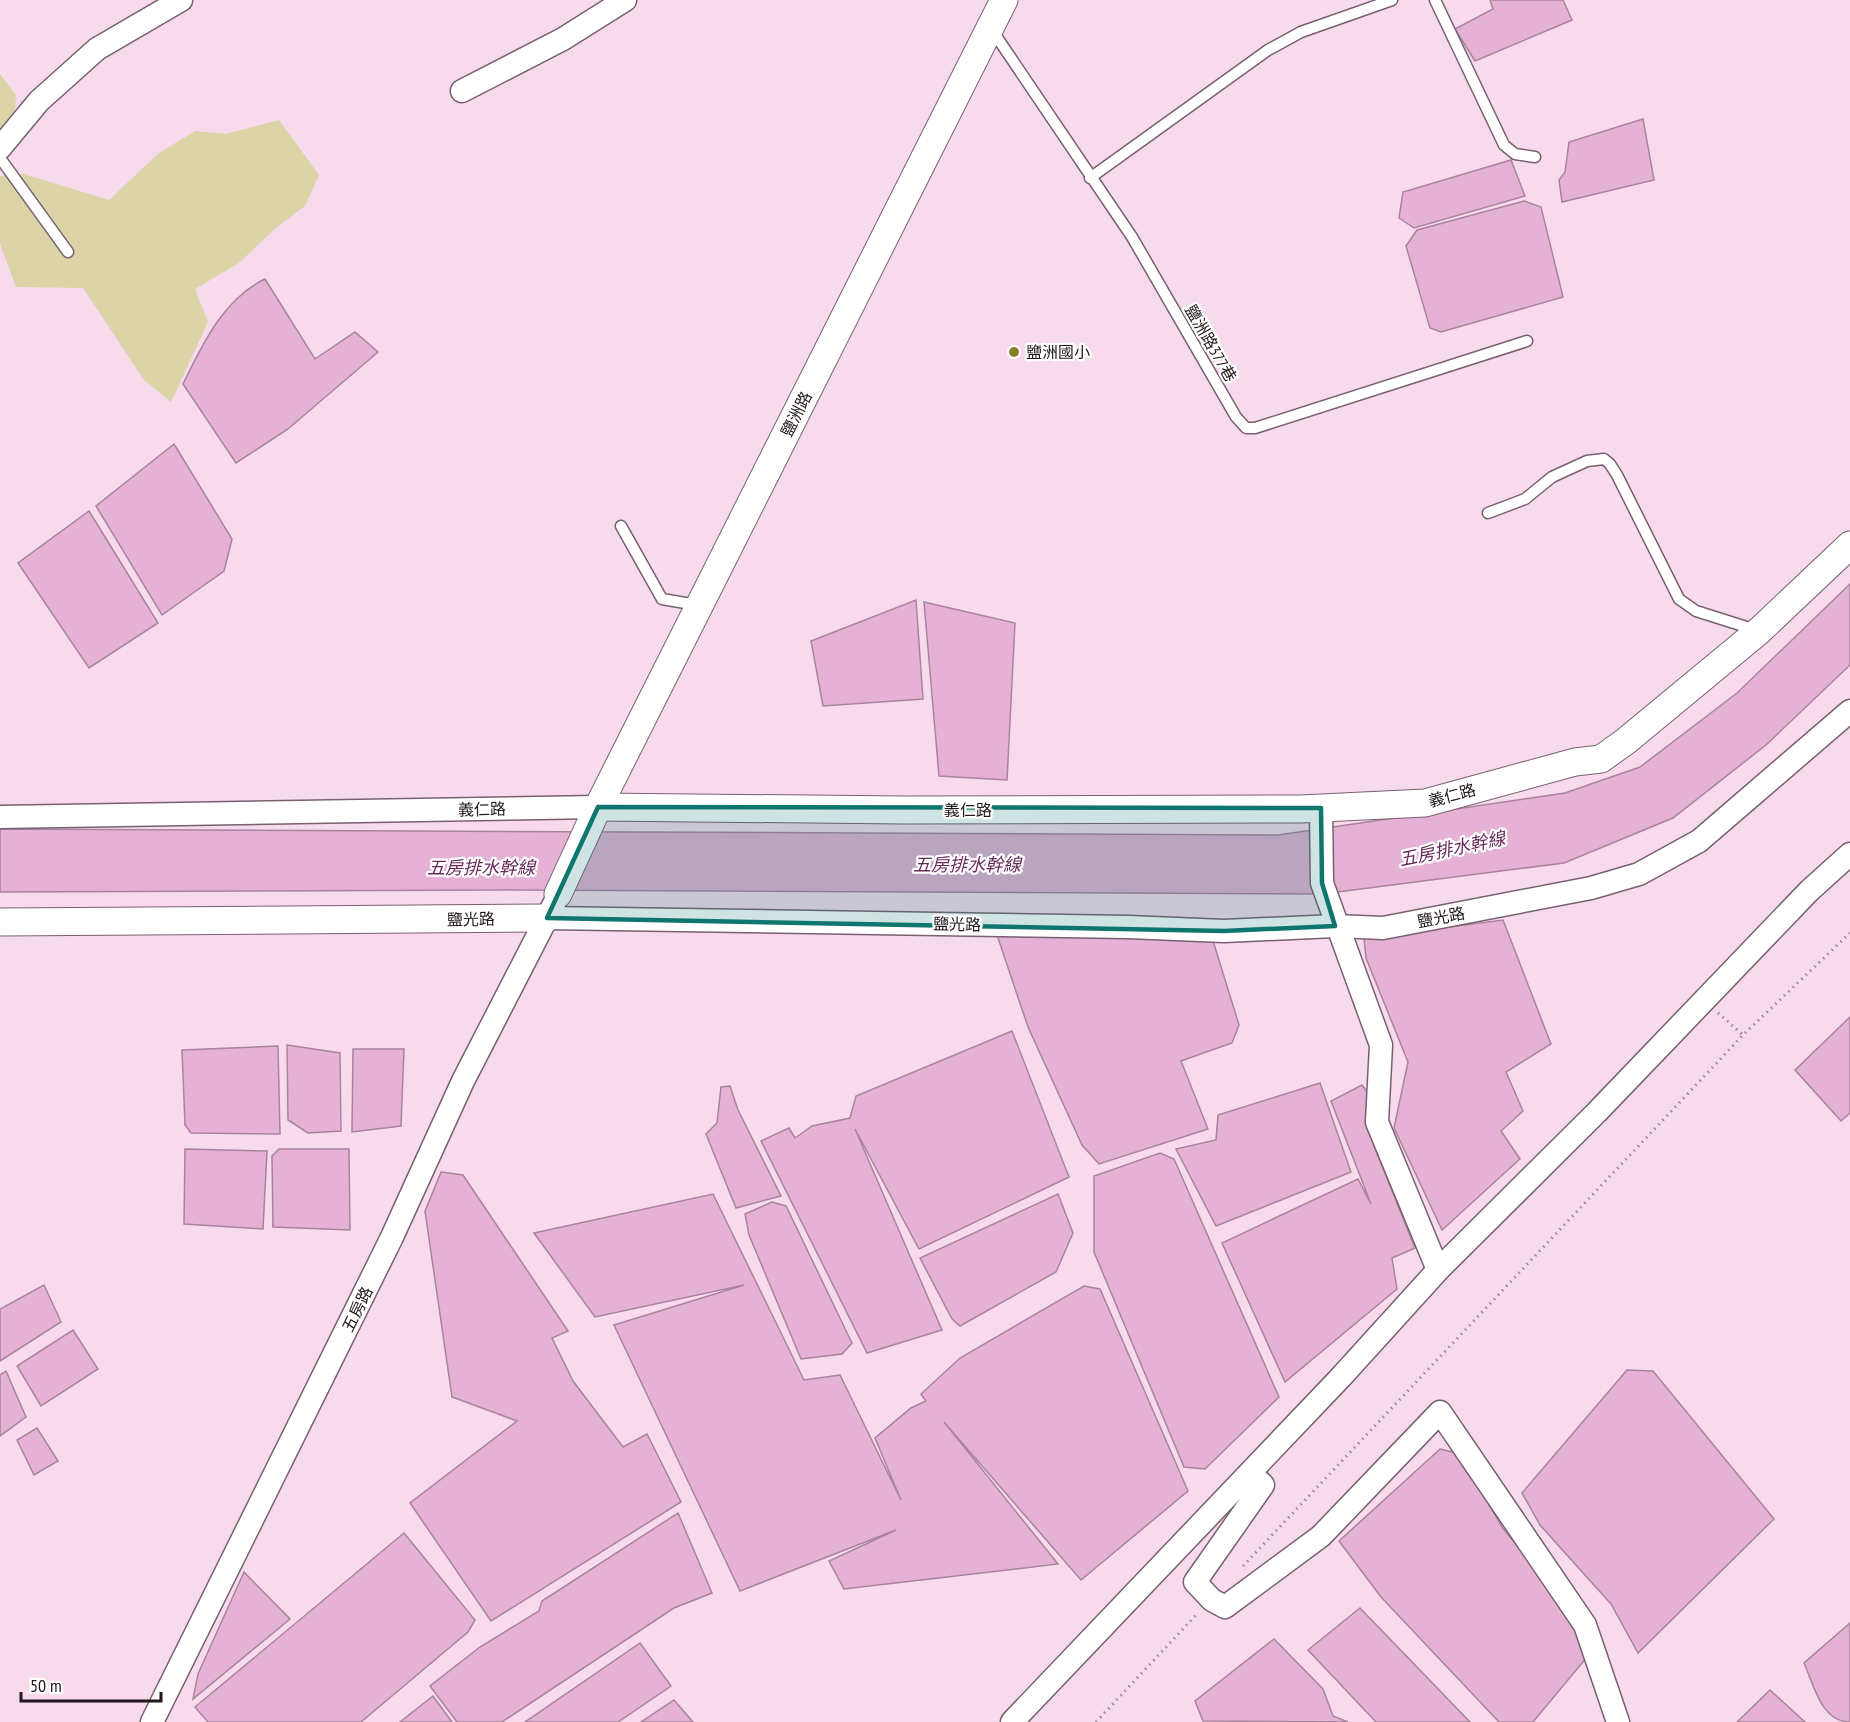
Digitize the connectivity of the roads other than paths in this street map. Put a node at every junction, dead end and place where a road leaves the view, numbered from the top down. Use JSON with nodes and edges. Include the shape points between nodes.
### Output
{"nodes":[{"id":1,"x":181,"y":0,"type":"edge"},
{"id":2,"x":625,"y":0,"type":"edge"},
{"id":3,"x":1004,"y":0,"type":"edge"},
{"id":4,"x":1392,"y":0,"type":"edge"},
{"id":5,"x":1435,"y":0,"type":"edge"},
{"id":6,"x":990,"y":27,"type":"junction"},
{"id":7,"x":462,"y":91,"type":"dead end"},
{"id":8,"x":0,"y":148,"type":"edge"},
{"id":9,"x":1535,"y":157,"type":"dead end"},
{"id":10,"x":0,"y":158,"type":"edge"},
{"id":11,"x":1090,"y":178,"type":"junction"},
{"id":12,"x":68,"y":252,"type":"dead end"},
{"id":13,"x":1527,"y":341,"type":"dead end"},
{"id":14,"x":1488,"y":513,"type":"dead end"},
{"id":15,"x":621,"y":526,"type":"dead end"},
{"id":16,"x":1850,"y":545,"type":"edge"},
{"id":17,"x":700,"y":606,"type":"junction"},
{"id":18,"x":1759,"y":631,"type":"junction"},
{"id":19,"x":1850,"y":711,"type":"edge"},
{"id":20,"x":1321,"y":816,"type":"junction"},
{"id":21,"x":0,"y":817,"type":"edge"},
{"id":22,"x":593,"y":818,"type":"junction"},
{"id":23,"x":1850,"y":854,"type":"edge"},
{"id":24,"x":552,"y":906,"type":"junction"},
{"id":25,"x":0,"y":922,"type":"edge"},
{"id":26,"x":1335,"y":926,"type":"junction"},
{"id":27,"x":1438,"y":1270,"type":"junction"},
{"id":28,"x":1250,"y":1473,"type":"junction"},
{"id":29,"x":153,"y":1722,"type":"edge"},
{"id":30,"x":1012,"y":1722,"type":"edge"},
{"id":31,"x":1617,"y":1722,"type":"edge"}],
"edges":[{"from":1,"to":8,"type":"street","via":[[97,49],[39,101]]},
{"from":2,"to":7,"type":"street","via":[[563,39]]},
{"from":3,"to":6,"type":"street","name":"鹽洲路"},
{"from":4,"to":11,"type":"lane","via":[[1301,32],[1268,50]]},
{"from":5,"to":9,"type":"lane","via":[[1504,145],[1515,154]]},
{"from":6,"to":11,"type":"lane","name":"鹽洲路377巷"},
{"from":6,"to":17,"type":"street","name":"鹽洲路"},
{"from":10,"to":12,"type":"lane"},
{"from":11,"to":13,"type":"lane","name":"鹽洲路377巷","via":[[1132,237],[1246,428]]},
{"from":14,"to":18,"type":"lane","via":[[1525,498],[1552,477],[1604,459],[1617,475],[1686,607]]},
{"from":15,"to":17,"type":"lane","via":[[662,599]]},
{"from":16,"to":18,"type":"street","name":"義仁路"},
{"from":17,"to":22,"type":"street","name":"鹽洲路"},
{"from":18,"to":20,"type":"street","name":"義仁路","via":[[1601,759],[1575,762],[1425,803]]},
{"from":19,"to":26,"type":"street","name":"鹽光路","via":[[1699,841],[1639,874],[1591,888],[1383,928]]},
{"from":20,"to":22,"type":"street","name":"義仁路","via":[[904,810]]},
{"from":20,"to":26,"type":"street","via":[[1322,883]]},
{"from":21,"to":22,"type":"street","name":"義仁路"},
{"from":22,"to":24,"type":"street","name":"鹽洲路"},
{"from":23,"to":27,"type":"street","via":[[1809,891],[1597,1112]]},
{"from":24,"to":25,"type":"street","name":"鹽光路"},
{"from":24,"to":26,"type":"street","name":"鹽光路","via":[[1224,931]]},
{"from":24,"to":29,"type":"street","name":"五房路","via":[[463,1081],[392,1238]]},
{"from":26,"to":27,"type":"street","via":[[1381,1045],[1377,1122]]},
{"from":27,"to":28,"type":"street"},
{"from":28,"to":30,"type":"street"},
{"from":28,"to":31,"type":"street","via":[[1263,1485],[1195,1582],[1225,1607],[1321,1536],[1440,1412],[1585,1625]]}]}
